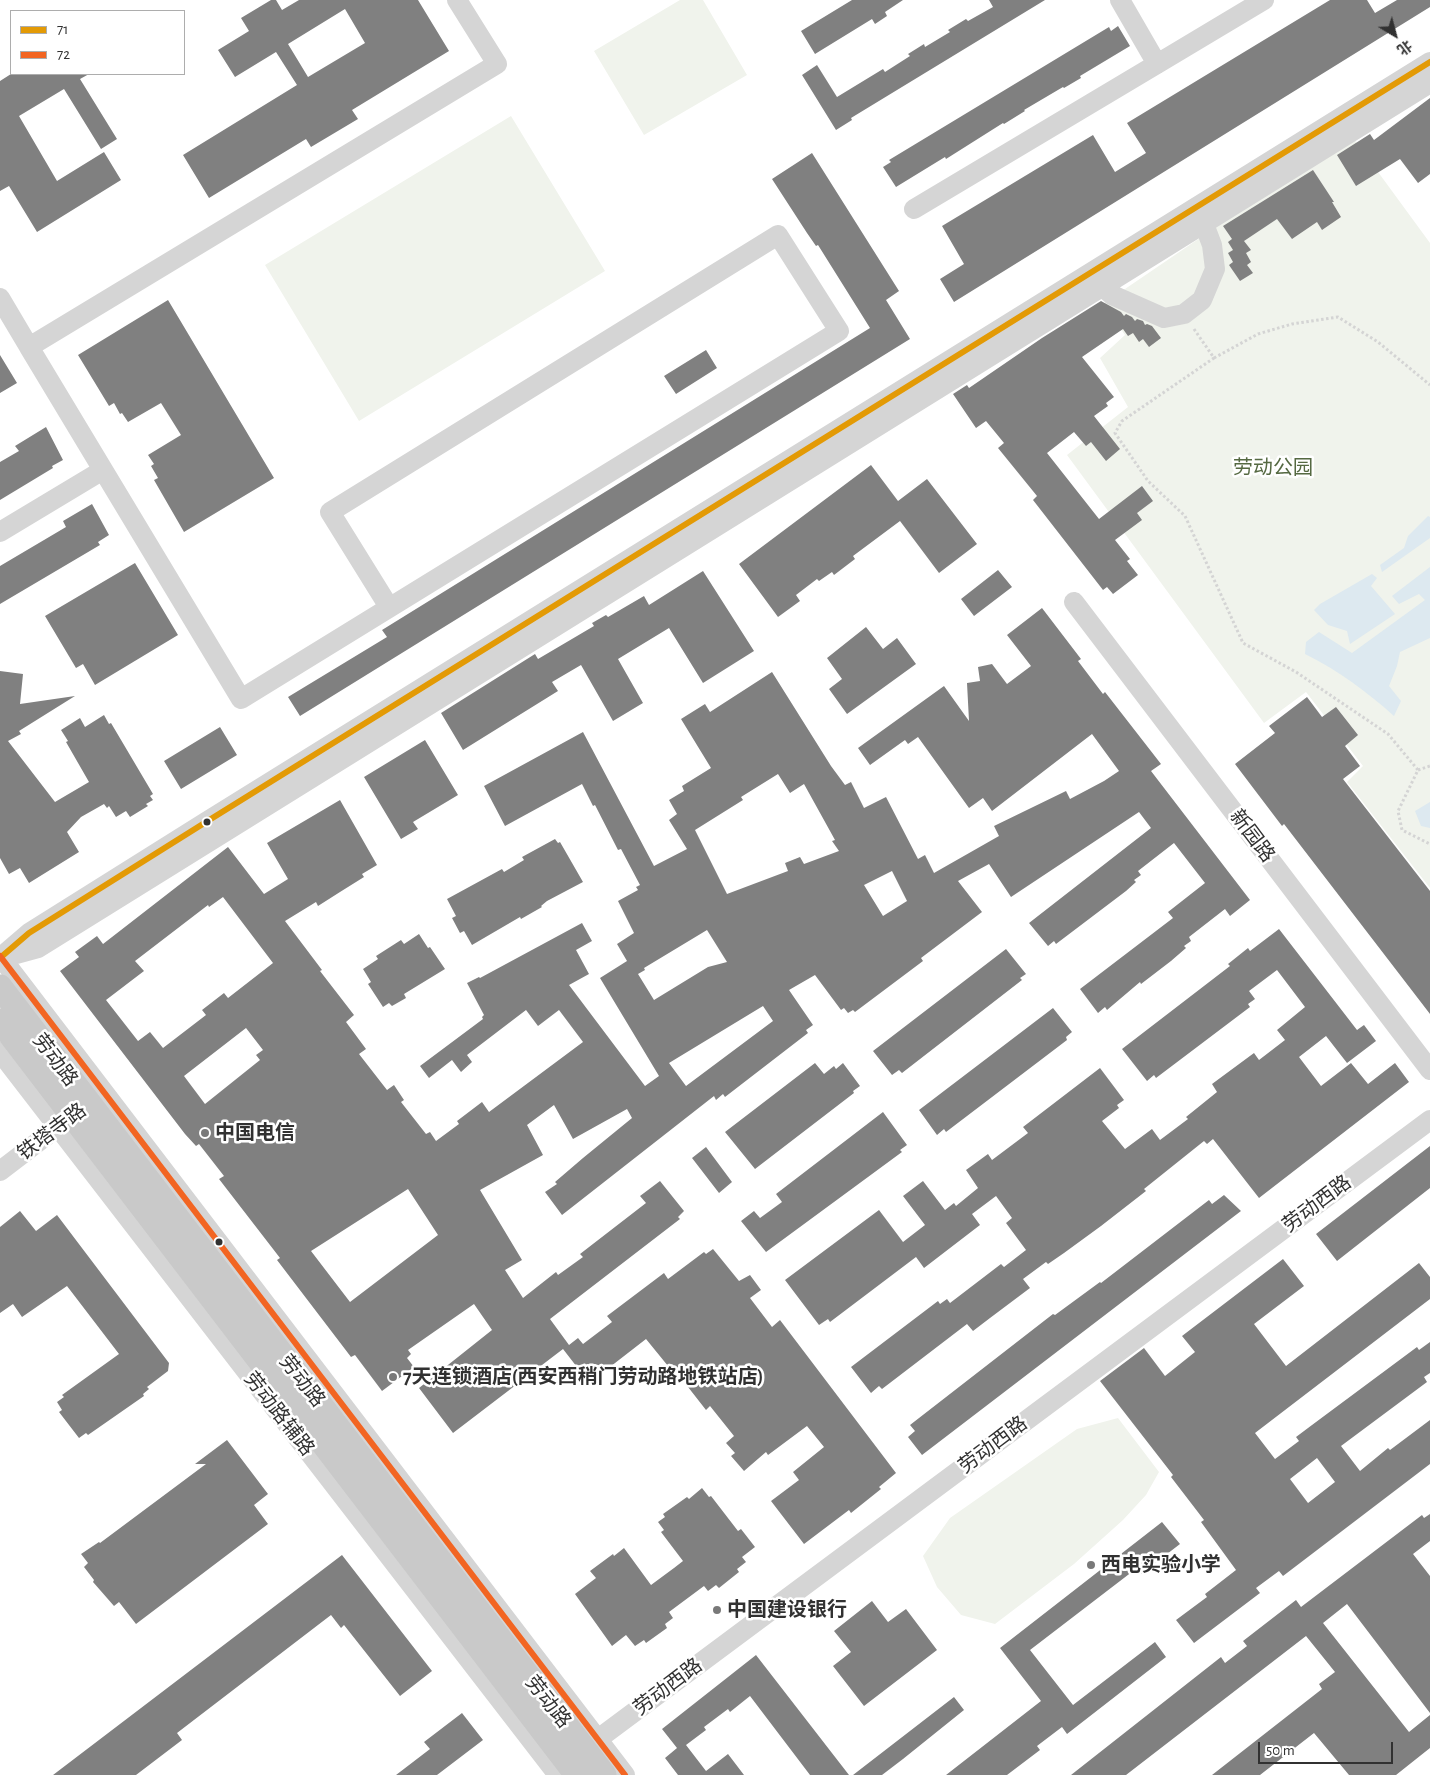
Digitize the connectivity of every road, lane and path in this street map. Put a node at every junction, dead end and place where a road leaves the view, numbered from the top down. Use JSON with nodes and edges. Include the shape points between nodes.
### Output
{"nodes":[{"id":1,"x":457,"y":0,"type":"edge"},
{"id":2,"x":1120,"y":0,"type":"edge"},
{"id":3,"x":1264,"y":0,"type":"edge"},
{"id":4,"x":1430,"y":62,"type":"edge"},
{"id":5,"x":1158,"y":64,"type":"junction"},
{"id":6,"x":1430,"y":83,"type":"edge"},
{"id":7,"x":914,"y":209,"type":"dead end"},
{"id":8,"x":1204,"y":224,"type":"junction"},
{"id":9,"x":1103,"y":286,"type":"junction"},
{"id":10,"x":0,"y":298,"type":"edge"},
{"id":11,"x":1184,"y":314,"type":"junction"},
{"id":12,"x":29,"y":346,"type":"junction"},
{"id":13,"x":1214,"y":358,"type":"junction"},
{"id":14,"x":1430,"y":385,"type":"edge"},
{"id":15,"x":103,"y":470,"type":"junction"},
{"id":16,"x":0,"y":532,"type":"edge"},
{"id":17,"x":1074,"y":602,"type":"dead end"},
{"id":18,"x":389,"y":607,"type":"junction"},
{"id":19,"x":1430,"y":766,"type":"edge"},
{"id":20,"x":1418,"y":770,"type":"junction"},
{"id":21,"x":1430,"y":844,"type":"edge"},
{"id":22,"x":0,"y":958,"type":"edge"},
{"id":23,"x":0,"y":987,"type":"edge"},
{"id":24,"x":0,"y":1021,"type":"edge"},
{"id":25,"x":0,"y":1052,"type":"edge"},
{"id":26,"x":1430,"y":1070,"type":"edge"},
{"id":27,"x":81,"y":1110,"type":"junction"},
{"id":28,"x":1430,"y":1120,"type":"edge"},
{"id":29,"x":0,"y":1171,"type":"edge"},
{"id":30,"x":573,"y":1762,"type":"edge"},
{"id":31,"x":604,"y":1775,"type":"edge"},
{"id":32,"x":625,"y":1775,"type":"edge"}],
"edges":[{"from":1,"to":12,"type":"street","via":[[497,64]]},
{"from":2,"to":5,"type":"street"},
{"from":3,"to":5,"type":"street"},
{"from":4,"to":22,"type":"street","via":[[197,827],[29,933]]},
{"from":5,"to":7,"type":"street"},
{"from":6,"to":8,"type":"street"},
{"from":8,"to":9,"type":"street"},
{"from":8,"to":11,"type":"street","via":[[1212,245],[1215,269],[1202,300]]},
{"from":9,"to":11,"type":"street","via":[[1112,295],[1164,318]]},
{"from":9,"to":22,"type":"street","via":[[38,948]]},
{"from":10,"to":12,"type":"street"},
{"from":11,"to":13,"type":"path"},
{"from":12,"to":15,"type":"street"},
{"from":13,"to":14,"type":"path","via":[[1258,334],[1292,324],[1338,317],[1378,342]]},
{"from":13,"to":20,"type":"path","via":[[1122,421],[1115,433],[1148,481],[1185,516],[1242,643],[1296,672],[1388,734]]},
{"from":15,"to":16,"type":"street"},
{"from":15,"to":18,"type":"street","via":[[241,699]]},
{"from":17,"to":26,"type":"street","name":"新园路"},
{"from":18,"to":18,"type":"street","via":[[839,331],[778,235],[330,512]]},
{"from":19,"to":20,"type":"path"},
{"from":20,"to":21,"type":"path","via":[[1398,811],[1402,830]]},
{"from":22,"to":27,"type":"street","name":"劳动路辅路"},
{"from":23,"to":27,"type":"main road","name":"劳动路"},
{"from":24,"to":27,"type":"main road","name":"劳动路"},
{"from":25,"to":27,"type":"street","name":"劳动路辅路"},
{"from":27,"to":29,"type":"street","name":"铁塔寺路"},
{"from":27,"to":30,"type":"main road","name":"劳动路"},
{"from":27,"to":30,"type":"street","name":"劳动路辅路"},
{"from":28,"to":30,"type":"street","name":"劳动西路"},
{"from":30,"to":31,"type":"main road","name":"劳动路"},
{"from":30,"to":32,"type":"street","name":"劳动路辅路"}]}
